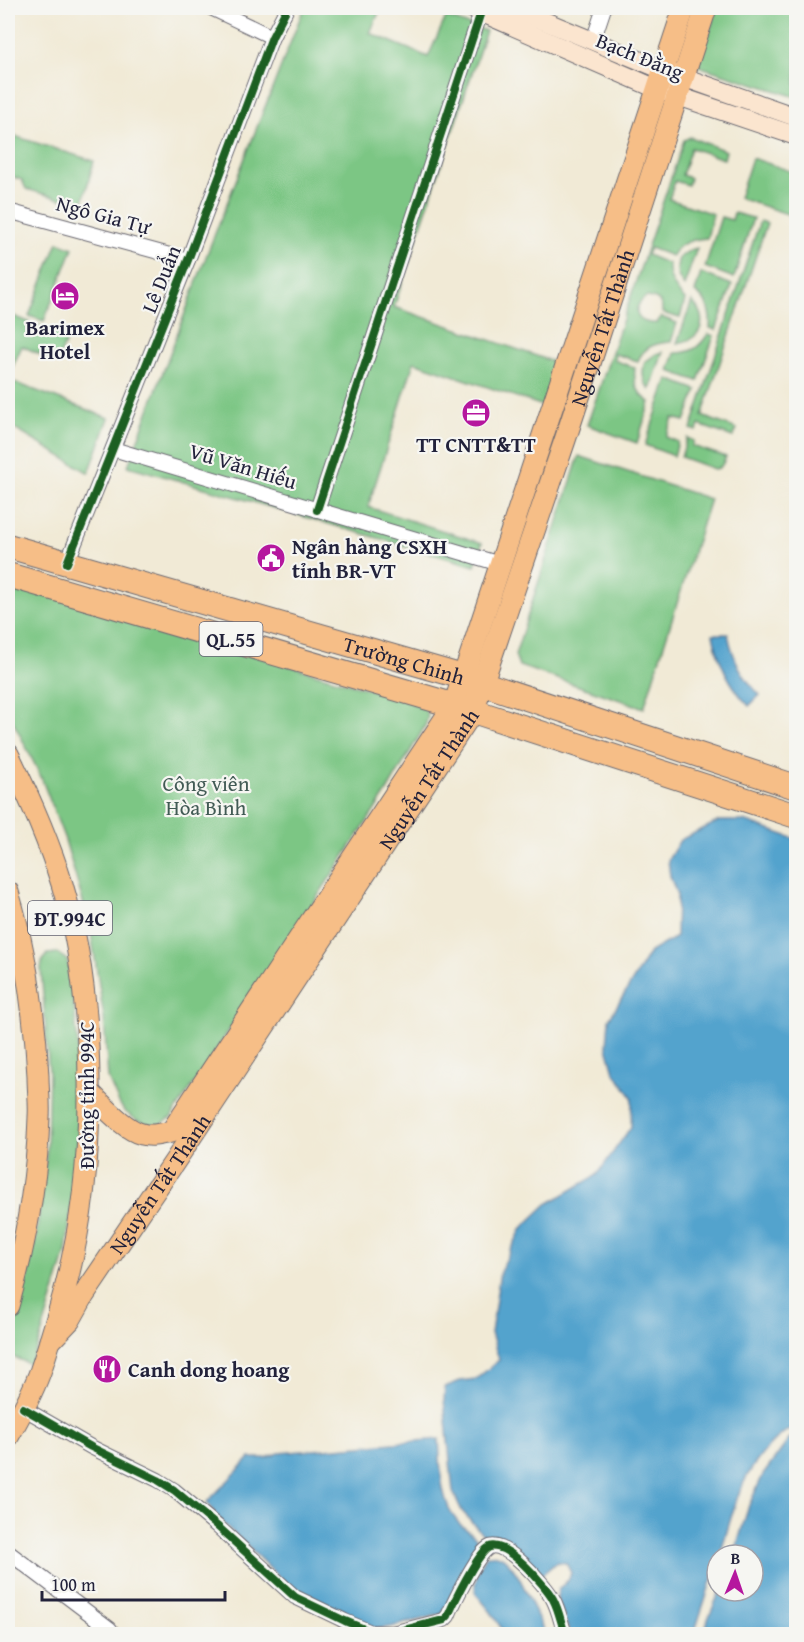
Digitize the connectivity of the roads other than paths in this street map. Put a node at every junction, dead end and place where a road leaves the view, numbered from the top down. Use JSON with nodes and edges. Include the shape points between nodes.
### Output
{"nodes":[{"id":1,"x":211,"y":8,"type":"edge"},
{"id":2,"x":286,"y":8,"type":"edge"},
{"id":3,"x":513,"y":8,"type":"edge"},
{"id":4,"x":604,"y":8,"type":"edge"},
{"id":5,"x":684,"y":8,"type":"edge"},
{"id":6,"x":706,"y":8,"type":"edge"},
{"id":7,"x":476,"y":10,"type":"edge"},
{"id":8,"x":272,"y":37,"type":"junction"},
{"id":9,"x":593,"y":41,"type":"junction"},
{"id":10,"x":670,"y":83,"type":"junction"},
{"id":11,"x":796,"y":117,"type":"edge"},
{"id":12,"x":796,"y":136,"type":"edge"},
{"id":13,"x":8,"y":211,"type":"edge"},
{"id":14,"x":188,"y":260,"type":"junction"},
{"id":15,"x":544,"y":429,"type":"junction"},
{"id":16,"x":566,"y":437,"type":"junction"},
{"id":17,"x":113,"y":449,"type":"junction"},
{"id":18,"x":317,"y":510,"type":"junction"},
{"id":19,"x":8,"y":546,"type":"edge"},
{"id":20,"x":67,"y":562,"type":"junction"},
{"id":21,"x":500,"y":564,"type":"junction"},
{"id":22,"x":8,"y":575,"type":"edge"},
{"id":23,"x":473,"y":680,"type":"junction"},
{"id":24,"x":464,"y":708,"type":"junction"},
{"id":25,"x":8,"y":754,"type":"edge"},
{"id":26,"x":790,"y":785,"type":"edge"},
{"id":27,"x":786,"y":813,"type":"edge"},
{"id":28,"x":8,"y":892,"type":"edge"},
{"id":29,"x":89,"y":1092,"type":"junction"},
{"id":30,"x":179,"y":1137,"type":"junction"},
{"id":31,"x":8,"y":1306,"type":"edge"},
{"id":32,"x":50,"y":1341,"type":"junction"},
{"id":33,"x":23,"y":1408,"type":"junction"},
{"id":34,"x":8,"y":1437,"type":"edge"},
{"id":35,"x":8,"y":1552,"type":"edge"},
{"id":36,"x":110,"y":1629,"type":"dead end"},
{"id":37,"x":565,"y":1635,"type":"edge"}],
"edges":[{"from":1,"to":8,"type":"street"},
{"from":2,"to":8,"type":"street","name":"Lê Duẩn"},
{"from":3,"to":9,"type":"street","name":"Bạch Đằng"},
{"from":4,"to":9,"type":"street"},
{"from":5,"to":10,"type":"main road","name":"Nguyễn Tất Thành"},
{"from":6,"to":10,"type":"main road","name":"Nguyễn Tất Thành"},
{"from":7,"to":10,"type":"street","name":"Bạch Đằng"},
{"from":7,"to":18,"type":"street"},
{"from":8,"to":14,"type":"street","name":"Lê Duẩn"},
{"from":9,"to":10,"type":"street","name":"Bạch Đằng"},
{"from":10,"to":11,"type":"street","name":"Bạch Đằng"},
{"from":10,"to":12,"type":"street","name":"Bạch Đằng"},
{"from":10,"to":15,"type":"main road","name":"Nguyễn Tất Thành"},
{"from":10,"to":16,"type":"main road","name":"Nguyễn Tất Thành"},
{"from":13,"to":14,"type":"street","name":"Ngô Gia Tự"},
{"from":14,"to":17,"type":"street","name":"Lê Duẩn"},
{"from":15,"to":16,"type":"main road"},
{"from":15,"to":21,"type":"main road","name":"Nguyễn Tất Thành"},
{"from":16,"to":23,"type":"main road","name":"Nguyễn Tất Thành"},
{"from":17,"to":18,"type":"street","name":"Vũ Văn Hiếu"},
{"from":17,"to":20,"type":"street","name":"Lê Duẩn"},
{"from":18,"to":21,"type":"street","name":"Vũ Văn Hiếu"},
{"from":19,"to":20,"type":"highway","name":"Trường Chinh","number":"QL.55"},
{"from":20,"to":23,"type":"highway","name":"Trường Chinh","number":"QL.55"},
{"from":21,"to":23,"type":"main road","name":"Nguyễn Tất Thành"},
{"from":22,"to":24,"type":"highway","name":"Trường Chinh","number":"QL.55"},
{"from":23,"to":24,"type":"main road","name":"Nguyễn Tất Thành"},
{"from":23,"to":26,"type":"highway","name":"Trường Chinh","number":"QL.55"},
{"from":24,"to":27,"type":"highway","name":"Trường Chinh","number":"QL.55"},
{"from":24,"to":30,"type":"main road","name":"Nguyễn Tất Thành"},
{"from":25,"to":29,"type":"main road","name":"Đường tỉnh 994C","number":"ĐT.994C","via":[[48,845],[72,925],[85,999]]},
{"from":26,"to":27,"type":"highway"},
{"from":28,"to":31,"type":"main road","number":"ĐT.994C","via":[[33,1016],[39,1116],[26,1228]]},
{"from":29,"to":30,"type":"main road","name":"Nguyễn Tất Thành","via":[[141,1134]]},
{"from":29,"to":32,"type":"main road","name":"Đường tỉnh 994C","number":"ĐT.994C","via":[[90,1128],[81,1216]]},
{"from":30,"to":32,"type":"main road","name":"Nguyễn Tất Thành","via":[[70,1320]]},
{"from":32,"to":33,"type":"main road","name":"Đường tỉnh 994C","number":"ĐT.994C"},
{"from":33,"to":34,"type":"main road","name":"Đường tỉnh 994C","number":"ĐT.994C"},
{"from":33,"to":37,"type":"street","via":[[174,1490],[296,1597],[362,1629],[392,1633],[444,1620],[473,1568],[485,1551],[494,1546],[530,1569],[538,1579],[552,1598]]},
{"from":35,"to":36,"type":"street"}]}
